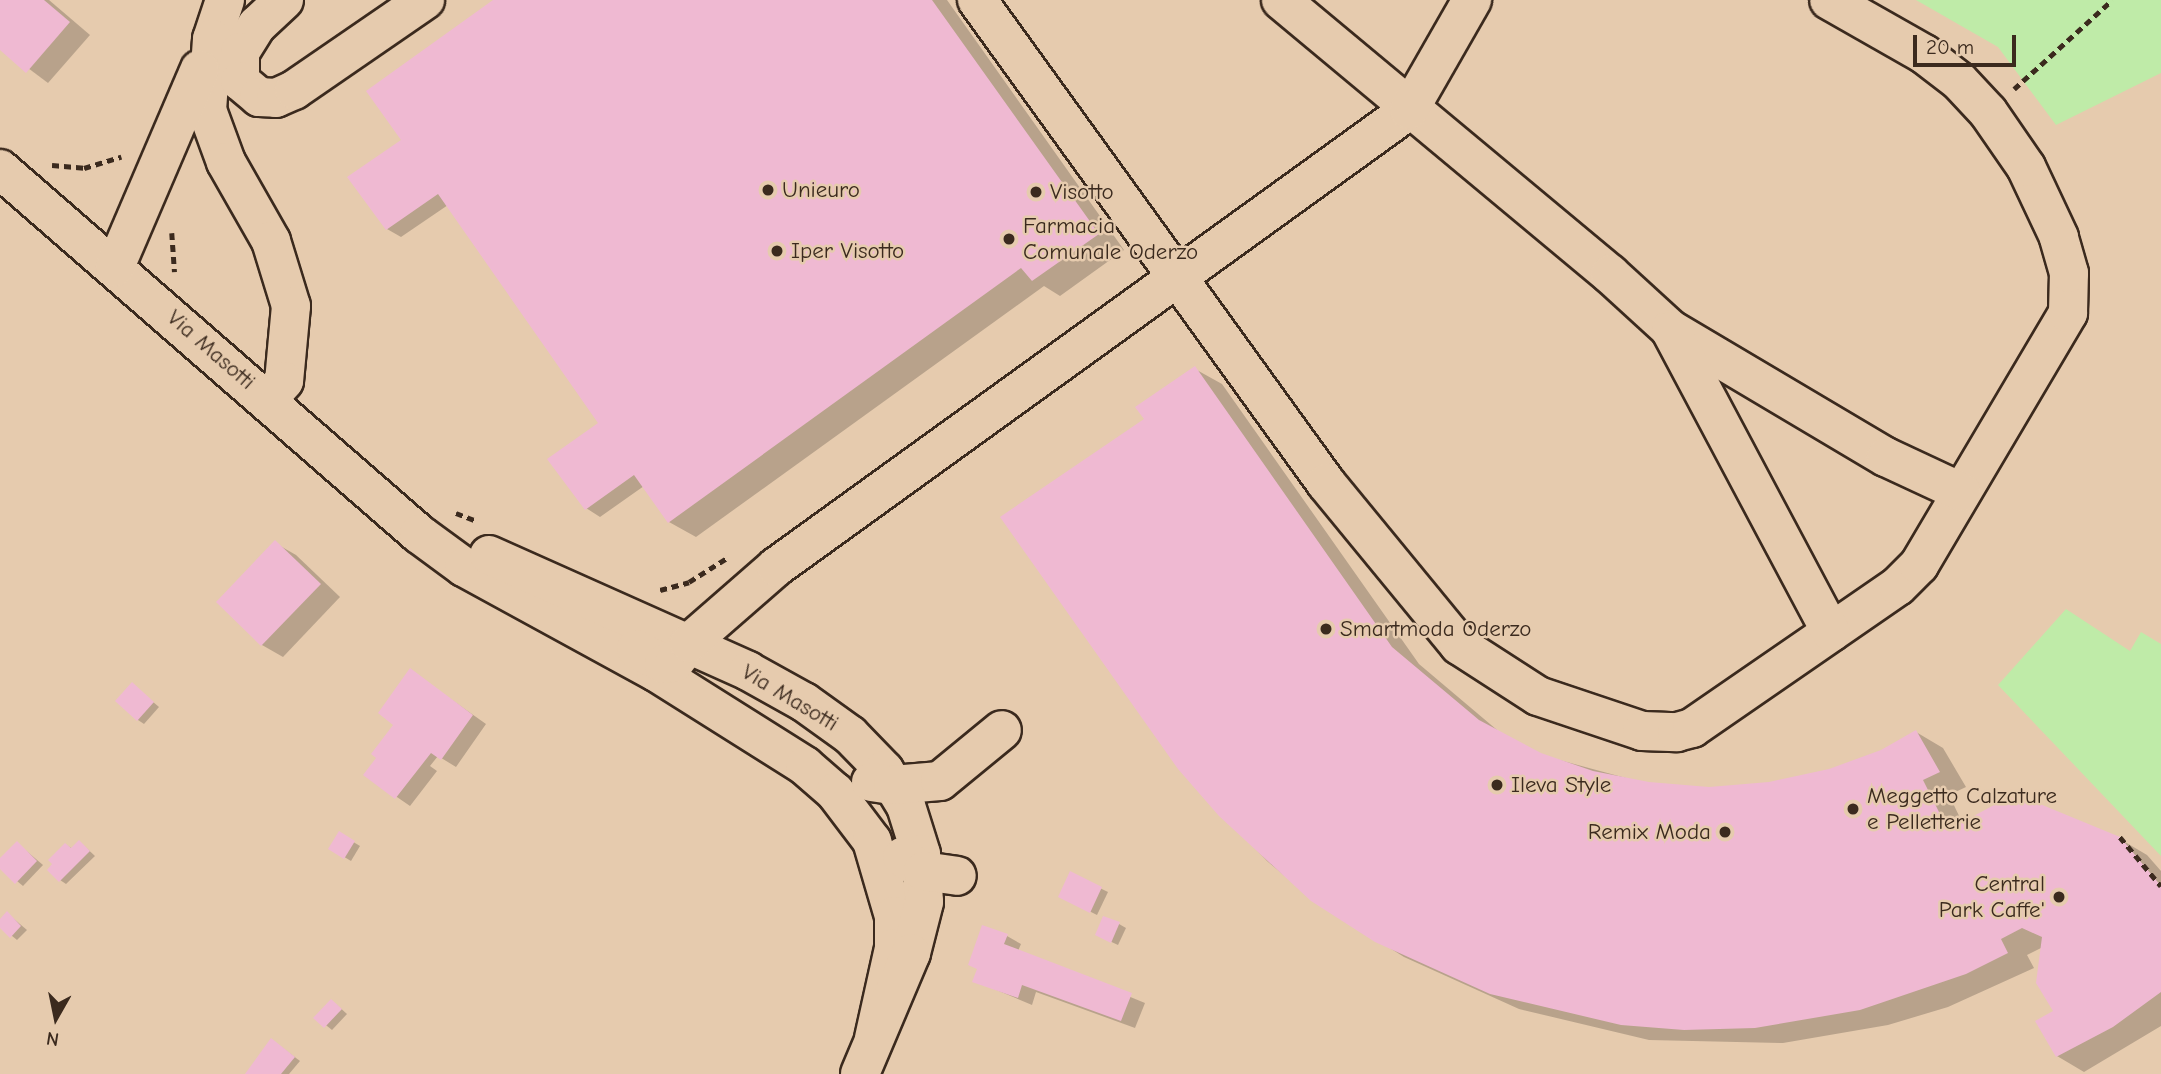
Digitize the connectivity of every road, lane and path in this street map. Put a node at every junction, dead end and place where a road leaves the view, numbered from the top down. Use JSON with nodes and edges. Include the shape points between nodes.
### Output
{"nodes":[{"id":1,"x":225,"y":0,"type":"edge"},
{"id":2,"x":284,"y":0,"type":"edge"},
{"id":3,"x":425,"y":0,"type":"edge"},
{"id":4,"x":977,"y":0,"type":"edge"},
{"id":5,"x":1281,"y":0,"type":"edge"},
{"id":6,"x":1472,"y":0,"type":"edge"},
{"id":7,"x":1829,"y":0,"type":"edge"},
{"id":8,"x":2112,"y":0,"type":"edge"},
{"id":9,"x":212,"y":39,"type":"junction"},
{"id":10,"x":1409,"y":110,"type":"junction"},
{"id":11,"x":1988,"y":113,"type":"junction"},
{"id":12,"x":161,"y":163,"type":"junction"},
{"id":13,"x":50,"y":165,"type":"dead end"},
{"id":14,"x":0,"y":169,"type":"edge"},
{"id":15,"x":173,"y":228,"type":"dead end"},
{"id":16,"x":115,"y":267,"type":"junction"},
{"id":17,"x":176,"y":274,"type":"dead end"},
{"id":18,"x":1176,"y":280,"type":"junction"},
{"id":19,"x":1670,"y":330,"type":"junction"},
{"id":20,"x":268,"y":399,"type":"junction"},
{"id":21,"x":1961,"y":492,"type":"junction"},
{"id":22,"x":446,"y":507,"type":"dead end"},
{"id":23,"x":490,"y":526,"type":"dead end"},
{"id":24,"x":419,"y":534,"type":"junction"},
{"id":25,"x":734,"y":553,"type":"dead end"},
{"id":26,"x":654,"y":591,"type":"dead end"},
{"id":27,"x":556,"y":617,"type":"junction"},
{"id":28,"x":1831,"y":632,"type":"junction"},
{"id":29,"x":689,"y":643,"type":"junction"},
{"id":30,"x":727,"y":716,"type":"junction"},
{"id":31,"x":1002,"y":730,"type":"dead end"},
{"id":32,"x":893,"y":785,"type":"junction"},
{"id":33,"x":2120,"y":837,"type":"dead end"},
{"id":34,"x":872,"y":841,"type":"junction"},
{"id":35,"x":940,"y":873,"type":"junction"},
{"id":36,"x":2161,"y":886,"type":"edge"},
{"id":37,"x":874,"y":1038,"type":"junction"},
{"id":38,"x":860,"y":1074,"type":"edge"}],
"edges":[{"from":1,"to":9,"type":"street"},
{"from":2,"to":3,"type":"street","via":[[257,25],[240,52],[240,81],[259,97],[294,90]]},
{"from":4,"to":18,"type":"street"},
{"from":5,"to":10,"type":"street"},
{"from":6,"to":10,"type":"street"},
{"from":7,"to":11,"type":"street","via":[[1924,54],[1959,81]]},
{"from":8,"to":11,"type":"path"},
{"from":9,"to":12,"type":"street"},
{"from":9,"to":20,"type":"street","via":[[207,110],[226,162],[271,241],[292,306],[284,381]]},
{"from":10,"to":18,"type":"street"},
{"from":10,"to":19,"type":"street","via":[[1610,274]]},
{"from":11,"to":21,"type":"street","via":[[2026,167],[2059,237],[2071,293],[2068,313]]},
{"from":12,"to":13,"type":"path","via":[[132,149],[113,163],[84,168]]},
{"from":12,"to":16,"type":"street"},
{"from":14,"to":16,"type":"street","name":"Via Masotti"},
{"from":15,"to":17,"type":"path","via":[[170,250]]},
{"from":16,"to":20,"type":"street","name":"Via Masotti"},
{"from":18,"to":28,"type":"street","via":[[1325,483],[1427,611],[1459,645],[1538,696],[1642,731],[1678,732],[1692,728]]},
{"from":18,"to":29,"type":"street","via":[[775,567]]},
{"from":19,"to":21,"type":"street","via":[[1886,457]]},
{"from":19,"to":28,"type":"street"},
{"from":20,"to":24,"type":"street","name":"Via Masotti"},
{"from":21,"to":28,"type":"street","via":[[1919,565],[1898,586]]},
{"from":22,"to":23,"type":"path"},
{"from":24,"to":27,"type":"street","name":"Via Masotti","via":[[464,567]]},
{"from":24,"to":29,"type":"street","name":"Via Masotti","via":[[479,551]]},
{"from":25,"to":26,"type":"path","via":[[689,582]]},
{"from":27,"to":29,"type":"street","via":[[605,633],[664,664],[674,663]]},
{"from":27,"to":30,"type":"street","name":"Via Masotti"},
{"from":29,"to":32,"type":"street","name":"Via Masotti","via":[[804,702],[850,735]]},
{"from":30,"to":32,"type":"street","via":[[756,715],[857,778]]},
{"from":30,"to":34,"type":"street","name":"Via Masotti","via":[[806,766],[835,792]]},
{"from":31,"to":32,"type":"street","via":[[940,781]]},
{"from":32,"to":35,"type":"street","name":"Via Masotti"},
{"from":33,"to":36,"type":"path"},
{"from":34,"to":35,"type":"street"},
{"from":34,"to":37,"type":"street","name":"Via Masotti","via":[[894,916],[894,948]]},
{"from":35,"to":37,"type":"street","name":"Via Masotti","via":[[924,902],[912,953]]},
{"from":37,"to":38,"type":"street","name":"Via Masotti"}]}
